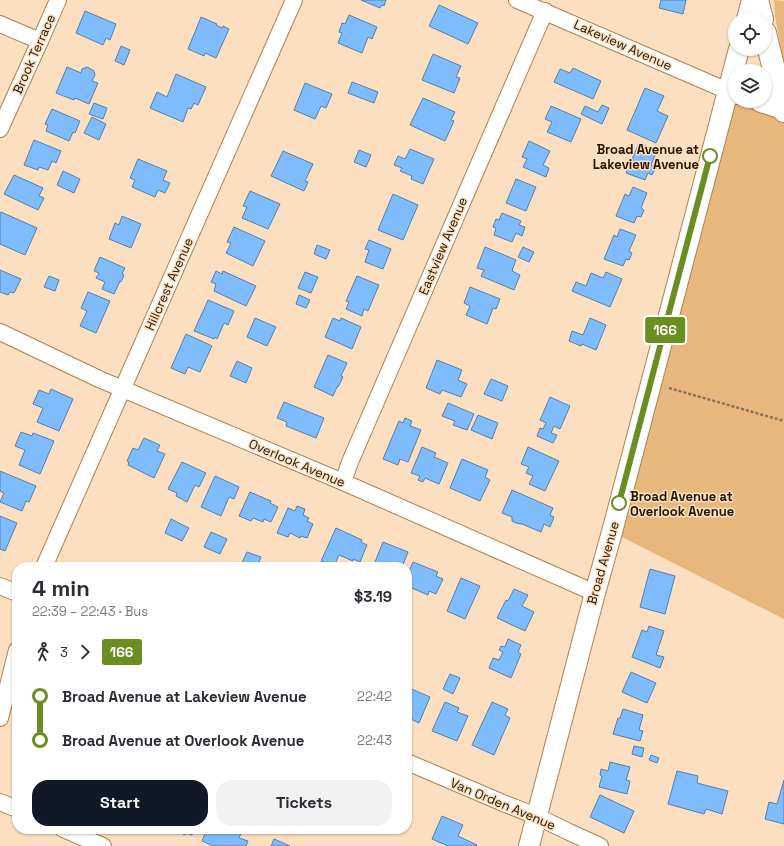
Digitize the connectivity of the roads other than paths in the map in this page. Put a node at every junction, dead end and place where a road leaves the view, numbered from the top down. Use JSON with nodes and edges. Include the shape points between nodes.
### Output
{"nodes":[{"id":1,"x":58,"y":0,"type":"edge"},
{"id":2,"x":294,"y":0,"type":"edge"},
{"id":3,"x":517,"y":0,"type":"edge"},
{"id":4,"x":752,"y":0,"type":"edge"},
{"id":5,"x":757,"y":0,"type":"edge"},
{"id":6,"x":545,"y":11,"type":"junction"},
{"id":7,"x":749,"y":12,"type":"edge"},
{"id":8,"x":760,"y":12,"type":"edge"},
{"id":9,"x":0,"y":24,"type":"edge"},
{"id":10,"x":40,"y":41,"type":"junction"},
{"id":11,"x":771,"y":56,"type":"edge"},
{"id":12,"x":728,"y":91,"type":"edge"},
{"id":13,"x":728,"y":103,"type":"edge"},
{"id":14,"x":772,"y":105,"type":"edge"},
{"id":15,"x":784,"y":109,"type":"edge"},
{"id":16,"x":0,"y":129,"type":"edge"},
{"id":17,"x":0,"y":332,"type":"edge"},
{"id":18,"x":123,"y":388,"type":"junction"},
{"id":19,"x":343,"y":482,"type":"junction"},
{"id":20,"x":46,"y":562,"type":"edge"},
{"id":21,"x":0,"y":586,"type":"edge"},
{"id":22,"x":12,"y":591,"type":"edge"},
{"id":23,"x":594,"y":593,"type":"junction"},
{"id":24,"x":12,"y":670,"type":"edge"},
{"id":25,"x":0,"y":718,"type":"edge"},
{"id":26,"x":412,"y":764,"type":"edge"},
{"id":27,"x":0,"y":802,"type":"edge"},
{"id":28,"x":12,"y":807,"type":"edge"},
{"id":29,"x":536,"y":816,"type":"junction"},
{"id":30,"x":75,"y":834,"type":"edge"},
{"id":31,"x":103,"y":846,"type":"edge"},
{"id":32,"x":529,"y":846,"type":"edge"},
{"id":33,"x":600,"y":846,"type":"edge"}],
"edges":[{"from":1,"to":10,"type":"street","name":"Brook Terrace"},
{"from":2,"to":18,"type":"street","name":"Hillcrest Avenue"},
{"from":3,"to":6,"type":"street","name":"Lakeview Avenue"},
{"from":4,"to":7,"type":"street"},
{"from":5,"to":8,"type":"highway"},
{"from":6,"to":12,"type":"street","name":"Lakeview Avenue"},
{"from":6,"to":19,"type":"street","name":"Eastview Avenue"},
{"from":9,"to":10,"type":"street"},
{"from":10,"to":16,"type":"street","name":"Brook Terrace"},
{"from":11,"to":15,"type":"highway"},
{"from":13,"to":23,"type":"street","name":"Broad Avenue"},
{"from":14,"to":15,"type":"highway"},
{"from":17,"to":18,"type":"street","name":"Overlook Avenue"},
{"from":18,"to":19,"type":"street","name":"Overlook Avenue"},
{"from":18,"to":20,"type":"street","name":"Hillcrest Avenue"},
{"from":19,"to":23,"type":"street","name":"Overlook Avenue"},
{"from":21,"to":22,"type":"street"},
{"from":23,"to":29,"type":"street","name":"Broad Avenue"},
{"from":24,"to":25,"type":"street"},
{"from":26,"to":29,"type":"street","name":"Van Orden Avenue"},
{"from":27,"to":28,"type":"street"},
{"from":29,"to":32,"type":"street","name":"Broad Avenue"},
{"from":29,"to":33,"type":"street","name":"Van Orden Avenue"},
{"from":30,"to":31,"type":"street"}]}
